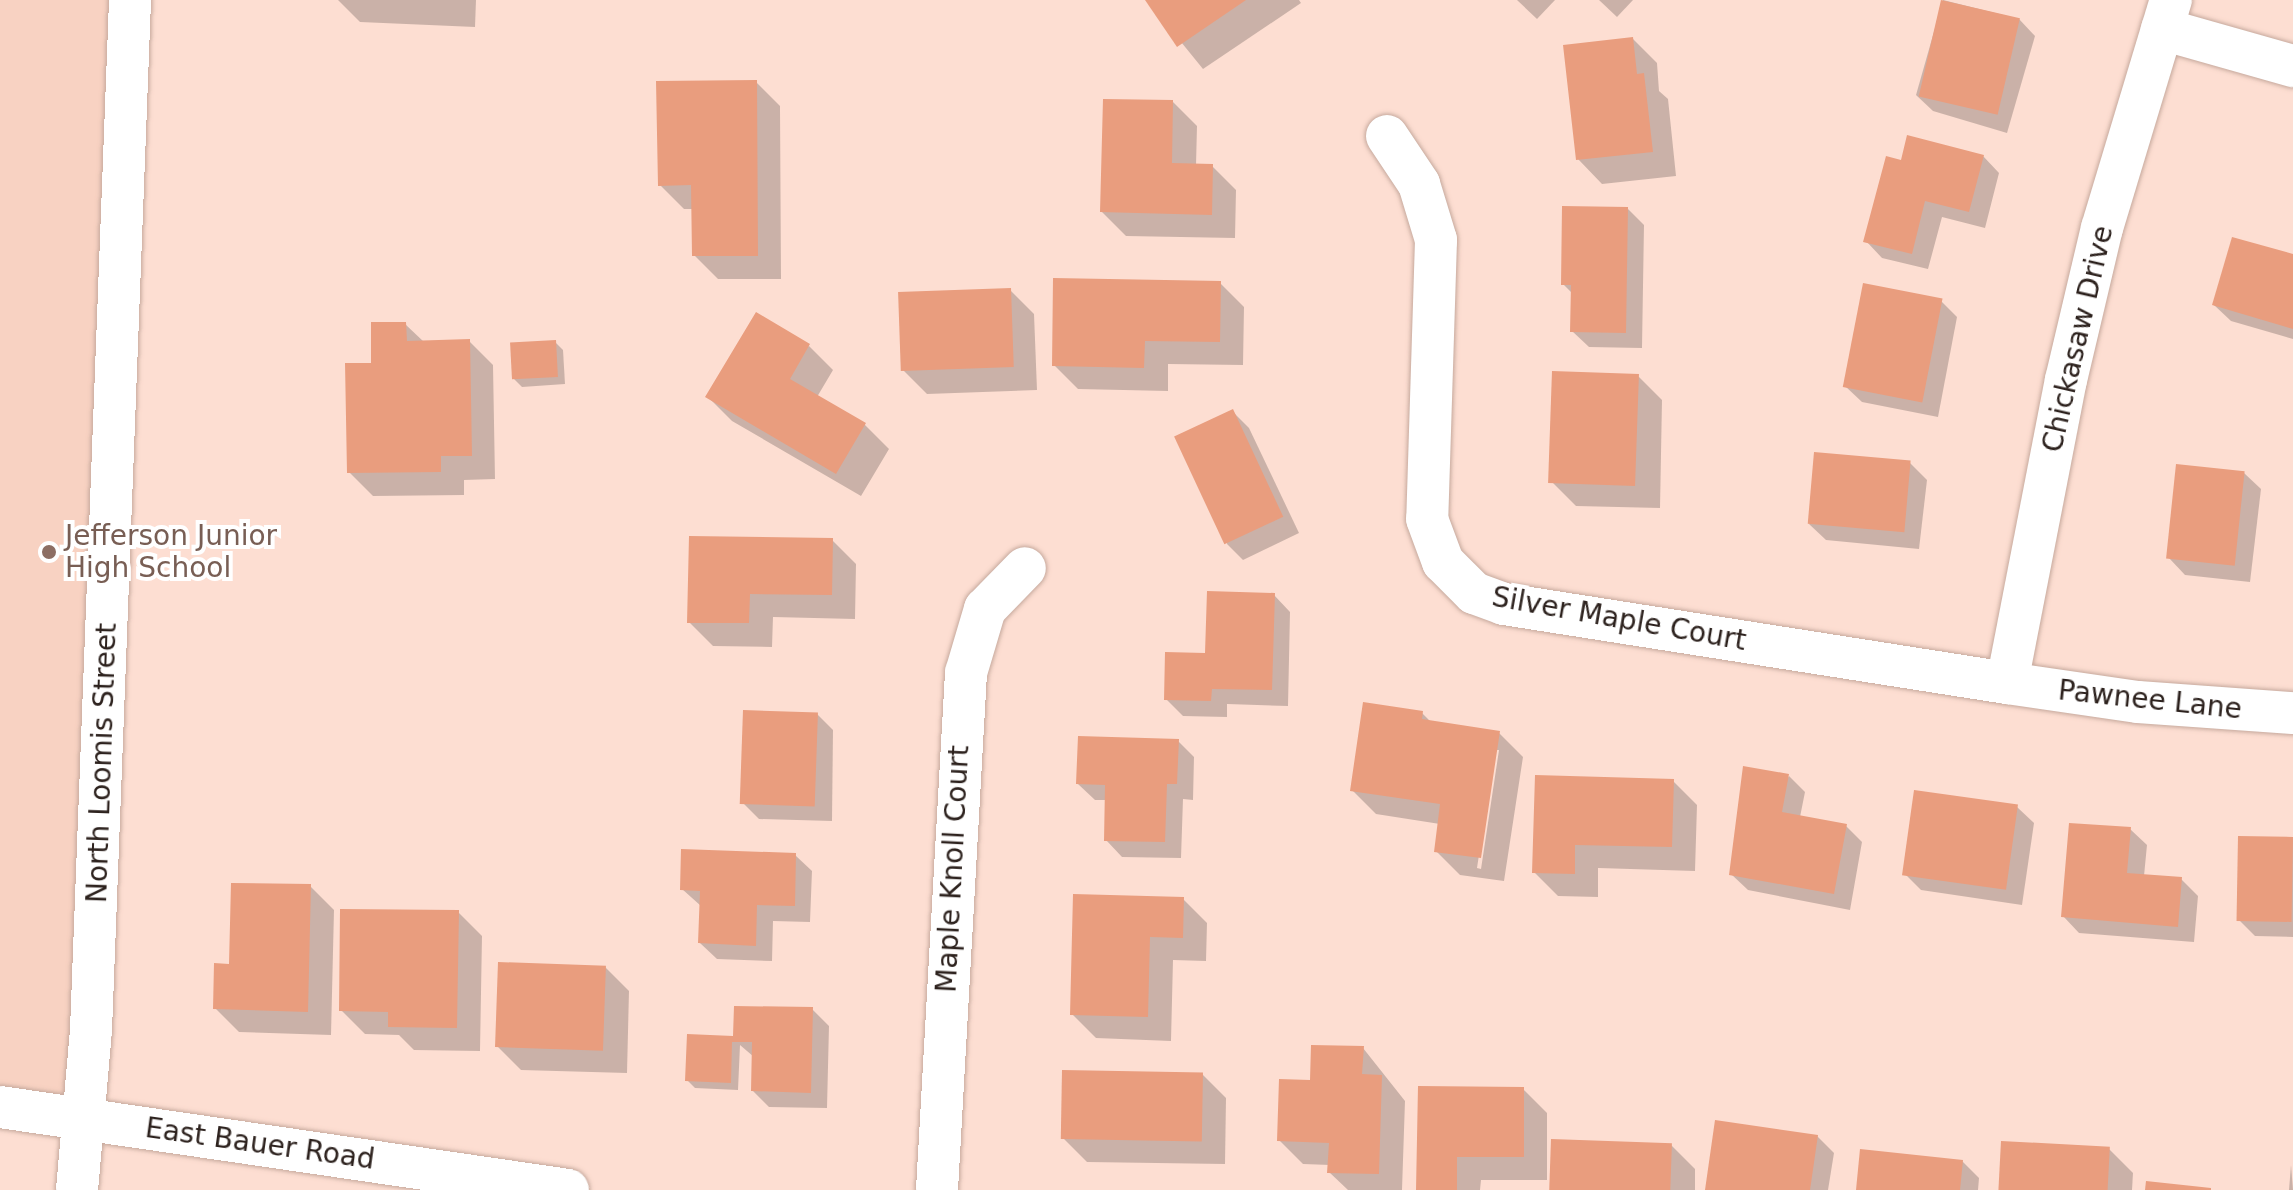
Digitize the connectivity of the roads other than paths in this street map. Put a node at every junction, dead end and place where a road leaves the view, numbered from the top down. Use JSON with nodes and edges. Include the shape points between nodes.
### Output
{"nodes":[{"id":1,"x":130,"y":0,"type":"edge"},
{"id":2,"x":2167,"y":14,"type":"edge"},
{"id":3,"x":2293,"y":66,"type":"edge"},
{"id":4,"x":1387,"y":136,"type":"dead end"},
{"id":5,"x":1025,"y":568,"type":"dead end"},
{"id":6,"x":2007,"y":683,"type":"junction"},
{"id":7,"x":2293,"y":713,"type":"edge"},
{"id":8,"x":0,"y":1107,"type":"edge"},
{"id":9,"x":84,"y":1118,"type":"junction"},
{"id":10,"x":77,"y":1190,"type":"edge"},
{"id":11,"x":568,"y":1190,"type":"edge"},
{"id":12,"x":937,"y":1190,"type":"edge"}],
"edges":[{"from":1,"to":9,"type":"street","name":"North Loomis Street","via":[[98,876]]},
{"from":2,"to":3,"type":"street"},
{"from":2,"to":6,"type":"street","name":"Chickasaw Drive","via":[[2091,273]]},
{"from":4,"to":6,"type":"street","name":"Silver Maple Court","via":[[1419,184],[1436,240],[1427,519],[1443,562],[1474,593],[1504,604]]},
{"from":5,"to":12,"type":"street","name":"Maple Knoll Court","via":[[985,609],[966,673]]},
{"from":6,"to":7,"type":"street","name":"Pawnee Lane","via":[[2138,702]]},
{"from":8,"to":9,"type":"street","name":"East Bauer Road"},
{"from":9,"to":10,"type":"street","name":"North Loomis Street"},
{"from":9,"to":11,"type":"street","name":"East Bauer Road"}]}
